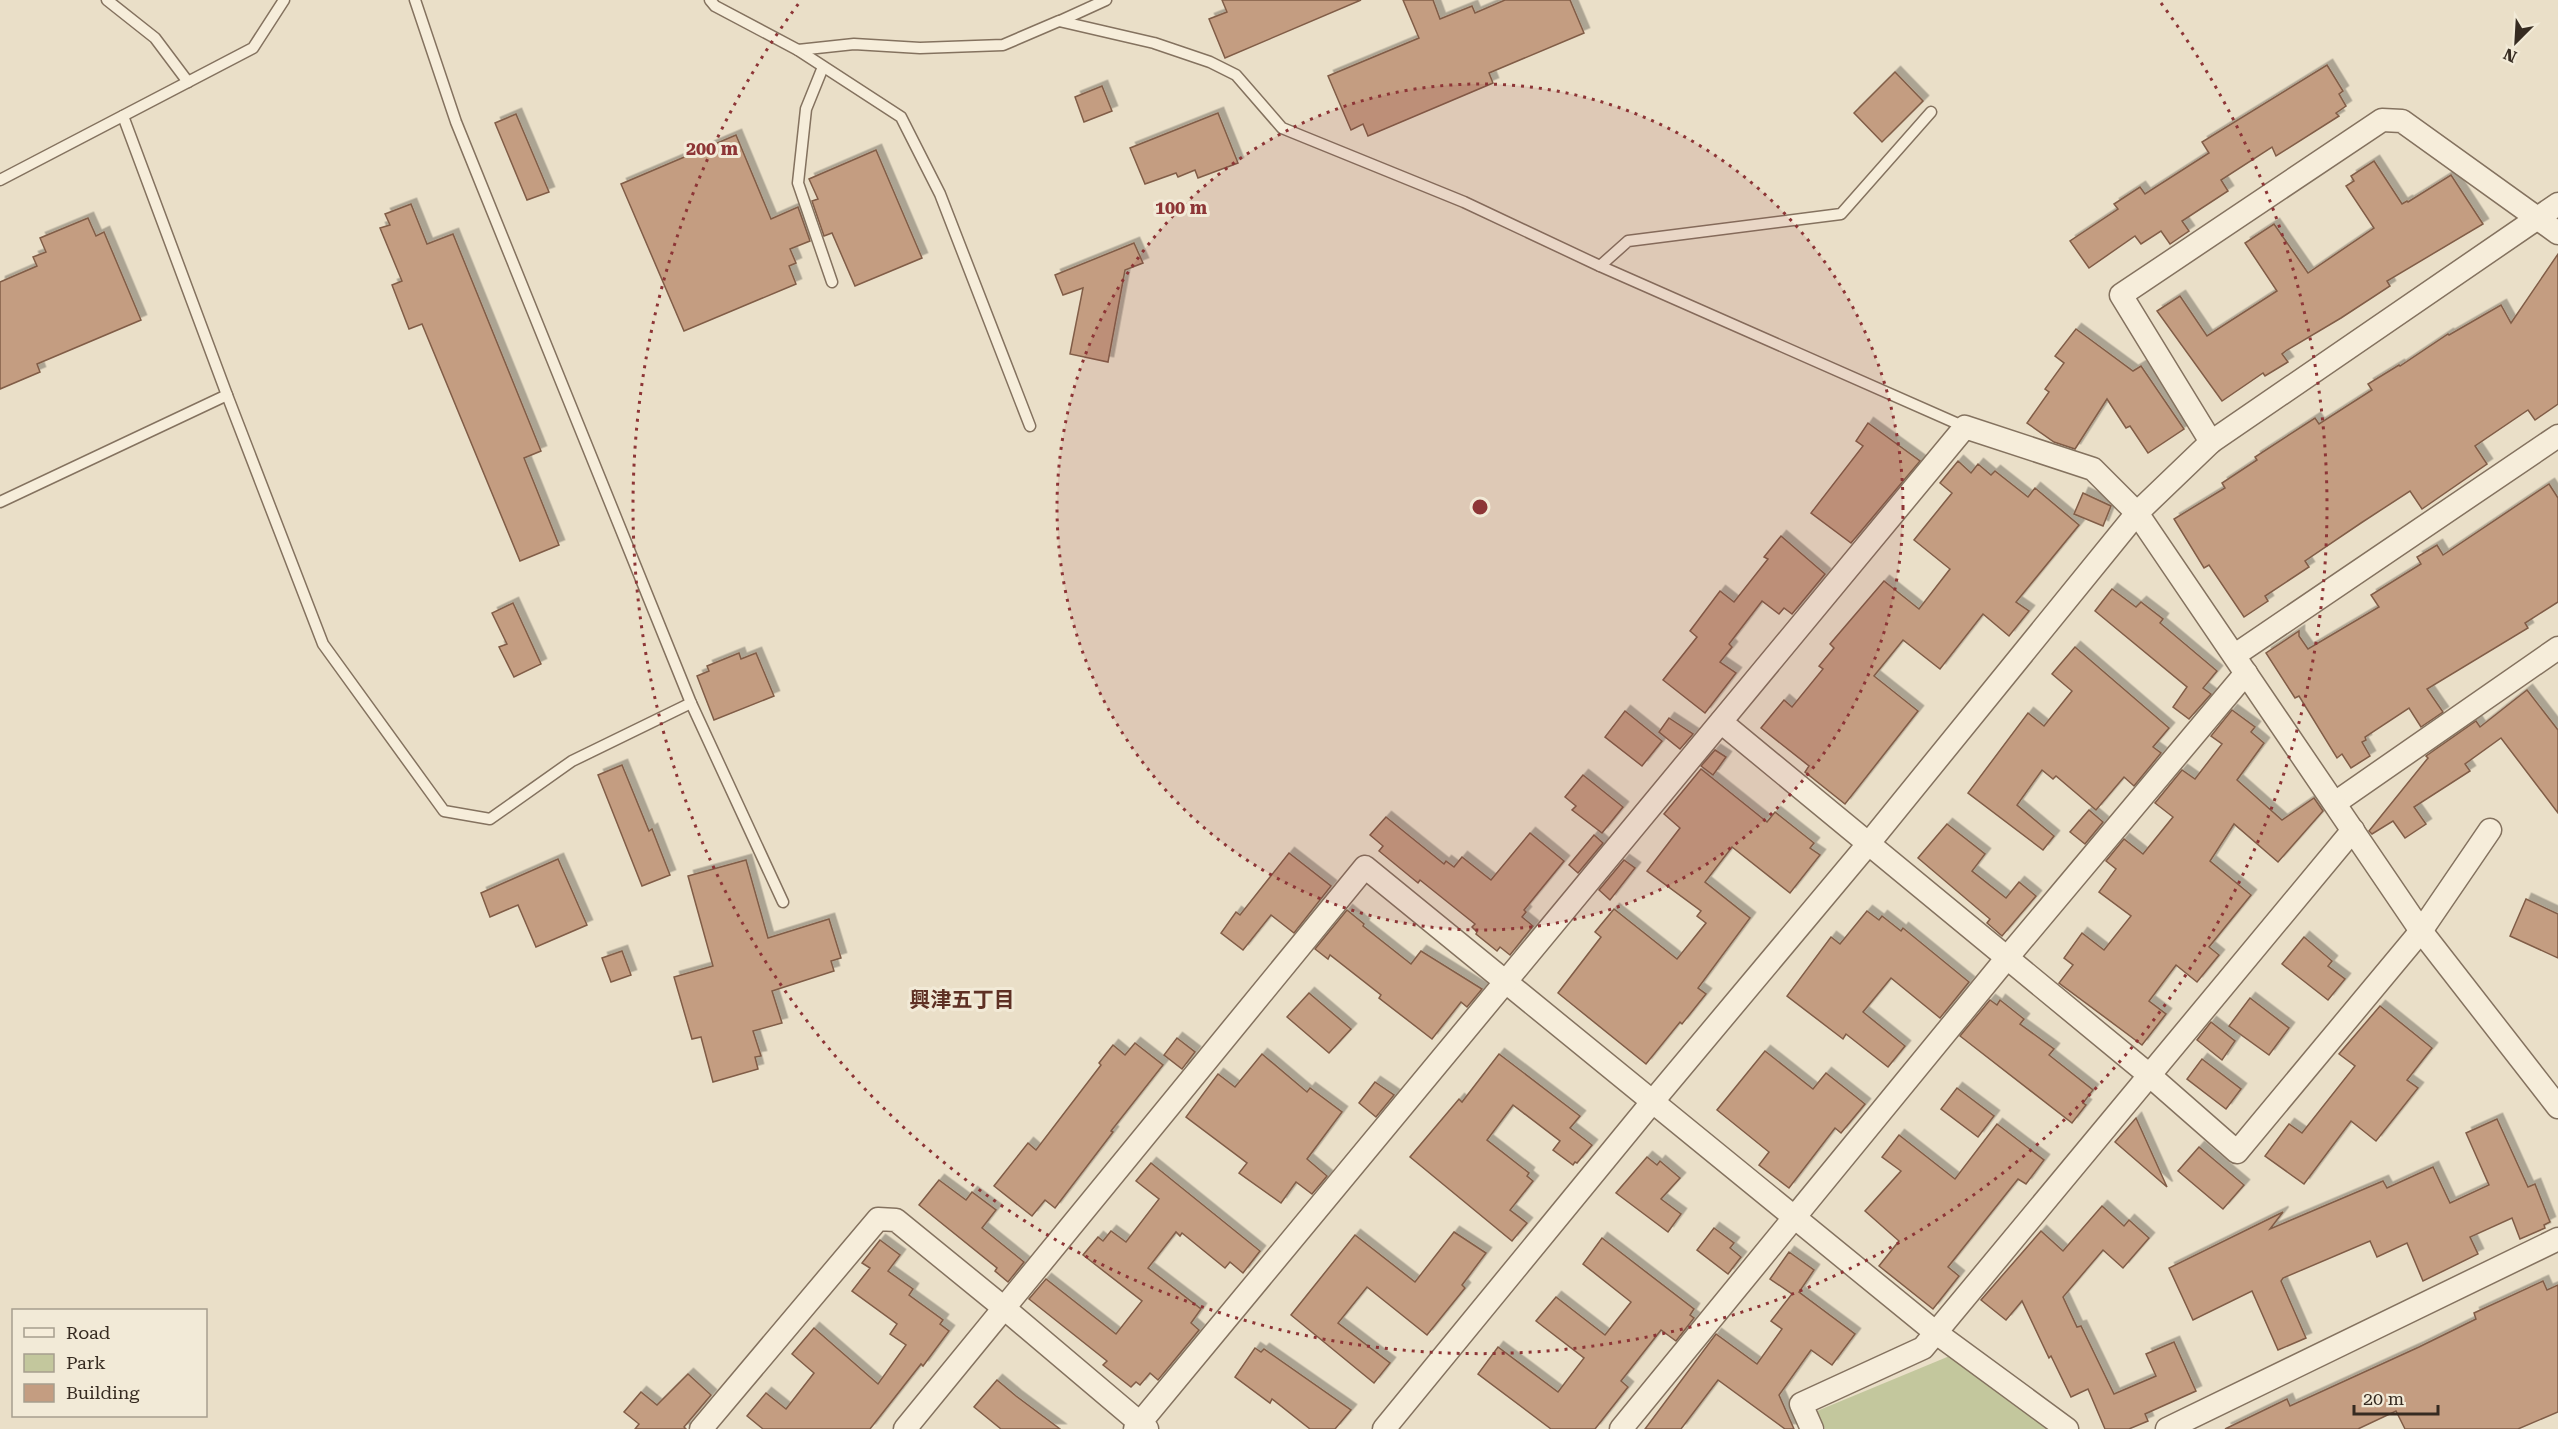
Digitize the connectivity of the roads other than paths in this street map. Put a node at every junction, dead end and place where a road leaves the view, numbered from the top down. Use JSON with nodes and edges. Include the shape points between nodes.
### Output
{"nodes":[{"id":1,"x":107,"y":0,"type":"edge"},
{"id":2,"x":284,"y":0,"type":"edge"},
{"id":3,"x":415,"y":0,"type":"edge"},
{"id":4,"x":710,"y":0,"type":"edge"},
{"id":5,"x":1106,"y":0,"type":"edge"},
{"id":6,"x":1059,"y":21,"type":"junction"},
{"id":7,"x":798,"y":50,"type":"junction"},
{"id":8,"x":823,"y":67,"type":"junction"},
{"id":9,"x":188,"y":82,"type":"junction"},
{"id":10,"x":1931,"y":112,"type":"dead end"},
{"id":11,"x":123,"y":116,"type":"junction"},
{"id":12,"x":0,"y":180,"type":"edge"},
{"id":13,"x":2558,"y":204,"type":"edge"},
{"id":14,"x":2537,"y":218,"type":"junction"},
{"id":15,"x":2558,"y":233,"type":"edge"},
{"id":16,"x":1600,"y":266,"type":"junction"},
{"id":17,"x":832,"y":282,"type":"dead end"},
{"id":18,"x":227,"y":395,"type":"junction"},
{"id":19,"x":1030,"y":426,"type":"dead end"},
{"id":20,"x":1965,"y":428,"type":"junction"},
{"id":21,"x":2558,"y":436,"type":"edge"},
{"id":22,"x":2211,"y":442,"type":"junction"},
{"id":23,"x":0,"y":502,"type":"edge"},
{"id":24,"x":2137,"y":513,"type":"junction"},
{"id":25,"x":2558,"y":650,"type":"edge"},
{"id":26,"x":2240,"y":664,"type":"junction"},
{"id":27,"x":691,"y":703,"type":"junction"},
{"id":28,"x":1721,"y":722,"type":"junction"},
{"id":29,"x":2335,"y":802,"type":"junction"},
{"id":30,"x":2353,"y":830,"type":"junction"},
{"id":31,"x":2490,"y":830,"type":"dead end"},
{"id":32,"x":1869,"y":843,"type":"junction"},
{"id":33,"x":783,"y":902,"type":"dead end"},
{"id":34,"x":2421,"y":931,"type":"junction"},
{"id":35,"x":2006,"y":958,"type":"junction"},
{"id":36,"x":1505,"y":983,"type":"junction"},
{"id":37,"x":2148,"y":1074,"type":"junction"},
{"id":38,"x":1653,"y":1101,"type":"junction"},
{"id":39,"x":2558,"y":1107,"type":"edge"},
{"id":40,"x":1795,"y":1217,"type":"junction"},
{"id":41,"x":2558,"y":1239,"type":"edge"},
{"id":42,"x":1004,"y":1308,"type":"junction"},
{"id":43,"x":1935,"y":1332,"type":"junction"},
{"id":44,"x":1141,"y":1427,"type":"edge"},
{"id":45,"x":701,"y":1429,"type":"edge"},
{"id":46,"x":905,"y":1429,"type":"edge"},
{"id":47,"x":1384,"y":1429,"type":"edge"},
{"id":48,"x":1621,"y":1429,"type":"edge"},
{"id":49,"x":1812,"y":1429,"type":"edge"},
{"id":50,"x":2067,"y":1429,"type":"edge"},
{"id":51,"x":2167,"y":1429,"type":"edge"}],
"edges":[{"from":1,"to":9,"type":"lane","via":[[155,38]]},
{"from":2,"to":9,"type":"lane","via":[[253,48]]},
{"from":3,"to":27,"type":"lane","via":[[456,122]]},
{"from":4,"to":7,"type":"lane"},
{"from":5,"to":6,"type":"lane"},
{"from":6,"to":7,"type":"lane","via":[[1003,45],[920,48],[854,44]]},
{"from":6,"to":16,"type":"lane","via":[[1132,37],[1210,62],[1236,75],[1282,128],[1464,202]]},
{"from":7,"to":8,"type":"lane"},
{"from":8,"to":17,"type":"lane","via":[[806,109],[798,183]]},
{"from":8,"to":19,"type":"lane","via":[[901,117],[940,194]]},
{"from":9,"to":11,"type":"lane"},
{"from":10,"to":16,"type":"lane","via":[[1841,214],[1628,241]]},
{"from":11,"to":12,"type":"lane"},
{"from":11,"to":18,"type":"lane"},
{"from":13,"to":14,"type":"street"},
{"from":14,"to":15,"type":"street"},
{"from":14,"to":22,"type":"street"},
{"from":14,"to":22,"type":"street","via":[[2402,121],[2382,120],[2121,295]]},
{"from":16,"to":20,"type":"lane"},
{"from":18,"to":23,"type":"lane"},
{"from":18,"to":27,"type":"lane","via":[[324,644],[444,811],[490,819],[572,761]]},
{"from":20,"to":24,"type":"street","via":[[2093,468]]},
{"from":20,"to":28,"type":"street"},
{"from":21,"to":26,"type":"street"},
{"from":22,"to":24,"type":"street"},
{"from":24,"to":26,"type":"street"},
{"from":24,"to":32,"type":"street"},
{"from":25,"to":29,"type":"street"},
{"from":26,"to":29,"type":"street"},
{"from":26,"to":35,"type":"street"},
{"from":27,"to":33,"type":"lane"},
{"from":28,"to":32,"type":"street"},
{"from":28,"to":36,"type":"street"},
{"from":29,"to":30,"type":"street"},
{"from":30,"to":34,"type":"street"},
{"from":30,"to":37,"type":"street"},
{"from":31,"to":34,"type":"street"},
{"from":32,"to":35,"type":"street"},
{"from":32,"to":38,"type":"street"},
{"from":34,"to":37,"type":"street","via":[[2237,1152]]},
{"from":34,"to":39,"type":"street"},
{"from":35,"to":37,"type":"street"},
{"from":35,"to":40,"type":"street"},
{"from":36,"to":38,"type":"street"},
{"from":36,"to":42,"type":"street","via":[[1365,867]]},
{"from":36,"to":44,"type":"street"},
{"from":37,"to":43,"type":"street"},
{"from":38,"to":40,"type":"street"},
{"from":38,"to":47,"type":"street"},
{"from":40,"to":43,"type":"street"},
{"from":40,"to":48,"type":"street"},
{"from":41,"to":51,"type":"street"},
{"from":42,"to":44,"type":"street"},
{"from":42,"to":45,"type":"street","via":[[897,1220],[878,1219]]},
{"from":42,"to":46,"type":"street"},
{"from":43,"to":49,"type":"street","via":[[1923,1348],[1801,1404]]},
{"from":43,"to":50,"type":"street"}]}
